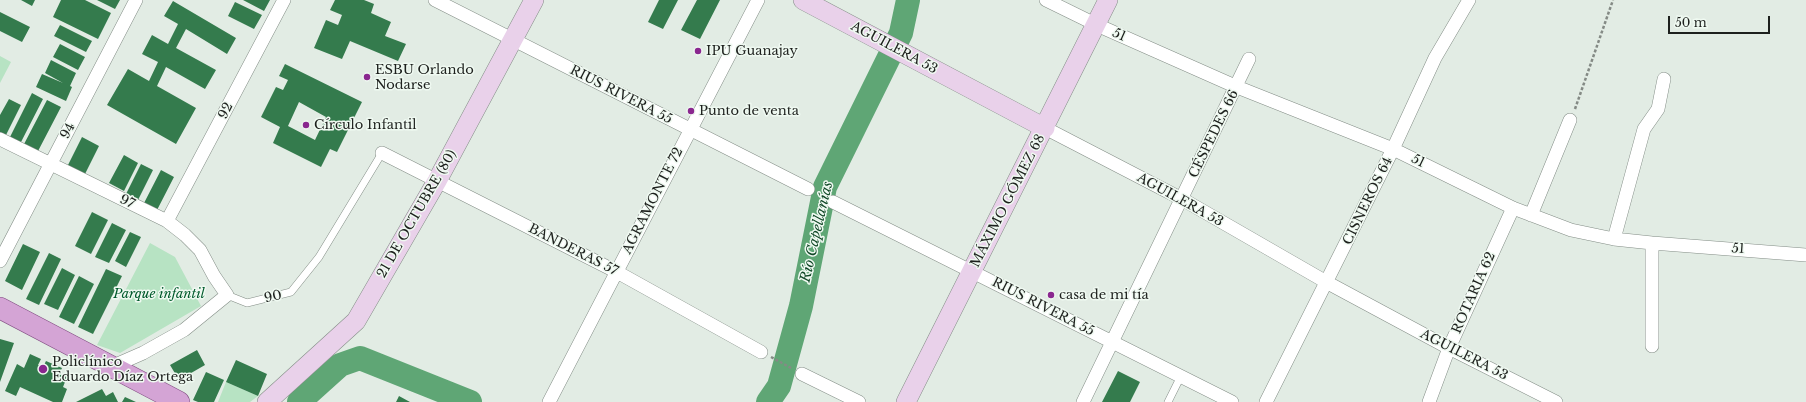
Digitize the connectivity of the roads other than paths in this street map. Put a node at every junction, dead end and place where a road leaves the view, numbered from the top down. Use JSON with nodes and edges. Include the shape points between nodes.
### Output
{"nodes":[{"id":1,"x":136,"y":0,"type":"edge"},
{"id":2,"x":284,"y":0,"type":"edge"},
{"id":3,"x":534,"y":0,"type":"edge"},
{"id":4,"x":758,"y":0,"type":"edge"},
{"id":5,"x":803,"y":0,"type":"edge"},
{"id":6,"x":1046,"y":0,"type":"edge"},
{"id":7,"x":1108,"y":0,"type":"edge"},
{"id":8,"x":1469,"y":0,"type":"edge"},
{"id":9,"x":438,"y":1,"type":"edge"},
{"id":10,"x":1097,"y":25,"type":"junction"},
{"id":11,"x":513,"y":40,"type":"junction"},
{"id":12,"x":1249,"y":59,"type":"dead end"},
{"id":13,"x":1664,"y":79,"type":"dead end"},
{"id":14,"x":1237,"y":87,"type":"junction"},
{"id":15,"x":1570,"y":120,"type":"road end"},
{"id":16,"x":1045,"y":128,"type":"junction"},
{"id":17,"x":690,"y":130,"type":"junction"},
{"id":18,"x":0,"y":139,"type":"edge"},
{"id":19,"x":1393,"y":150,"type":"junction"},
{"id":20,"x":382,"y":153,"type":"joint"},
{"id":21,"x":50,"y":165,"type":"junction"},
{"id":22,"x":437,"y":181,"type":"junction"},
{"id":23,"x":808,"y":189,"type":"dead end"},
{"id":24,"x":1182,"y":199,"type":"junction"},
{"id":25,"x":833,"y":202,"type":"dead end"},
{"id":26,"x":1513,"y":208,"type":"junction"},
{"id":27,"x":1532,"y":215,"type":"junction"},
{"id":28,"x":167,"y":221,"type":"junction"},
{"id":29,"x":1614,"y":239,"type":"junction"},
{"id":30,"x":1652,"y":243,"type":"junction"},
{"id":31,"x":1806,"y":255,"type":"edge"},
{"id":32,"x":0,"y":261,"type":"edge"},
{"id":33,"x":617,"y":272,"type":"junction"},
{"id":34,"x":972,"y":272,"type":"junction"},
{"id":35,"x":1328,"y":283,"type":"junction"},
{"id":36,"x":227,"y":295,"type":"junction"},
{"id":37,"x":0,"y":308,"type":"edge"},
{"id":38,"x":1112,"y":342,"type":"junction"},
{"id":39,"x":1652,"y":346,"type":"dead end"},
{"id":40,"x":1449,"y":348,"type":"junction"},
{"id":41,"x":762,"y":352,"type":"road end"},
{"id":42,"x":111,"y":367,"type":"junction"},
{"id":43,"x":802,"y":374,"type":"road end"},
{"id":44,"x":1181,"y":376,"type":"junction"},
{"id":45,"x":179,"y":402,"type":"edge"},
{"id":46,"x":267,"y":402,"type":"edge"},
{"id":47,"x":549,"y":402,"type":"edge"},
{"id":48,"x":859,"y":402,"type":"edge"},
{"id":49,"x":906,"y":402,"type":"edge"},
{"id":50,"x":1084,"y":402,"type":"edge"},
{"id":51,"x":1168,"y":402,"type":"edge"},
{"id":52,"x":1232,"y":402,"type":"edge"},
{"id":53,"x":1266,"y":402,"type":"edge"},
{"id":54,"x":1428,"y":402,"type":"edge"},
{"id":55,"x":1556,"y":402,"type":"edge"}],
"edges":[{"from":1,"to":21,"type":"street","name":"94"},
{"from":2,"to":28,"type":"street","name":"92"},
{"from":3,"to":11,"type":"street","name":"21 DE OCTUBRE (80)"},
{"from":4,"to":17,"type":"street","name":"AGRAMONTE 72"},
{"from":5,"to":16,"type":"street","name":"AGUILERA 53"},
{"from":6,"to":10,"type":"street","name":"51"},
{"from":7,"to":10,"type":"street","name":"MÁXIMO GÓMEZ 68"},
{"from":8,"to":19,"type":"street","name":"CISNEROS 64","via":[[1435,58]]},
{"from":9,"to":11,"type":"street","name":"RIUS RIVERA 55"},
{"from":10,"to":14,"type":"street","name":"51"},
{"from":10,"to":16,"type":"street","name":"MÁXIMO GÓMEZ 68"},
{"from":11,"to":17,"type":"street","name":"RIUS RIVERA 55"},
{"from":11,"to":22,"type":"street","name":"21 DE OCTUBRE (80)"},
{"from":12,"to":14,"type":"street","name":"CÉSPEDES 66"},
{"from":13,"to":29,"type":"street","via":[[1658,109],[1644,129]]},
{"from":14,"to":19,"type":"street","name":"51"},
{"from":14,"to":24,"type":"street","name":"CÉSPEDES 66"},
{"from":15,"to":27,"type":"street"},
{"from":16,"to":24,"type":"street","name":"AGUILERA 53"},
{"from":16,"to":34,"type":"street","name":"MÁXIMO GÓMEZ 68"},
{"from":17,"to":23,"type":"street","name":"RIUS RIVERA 55"},
{"from":17,"to":33,"type":"street","name":"AGRAMONTE 72"},
{"from":18,"to":21,"type":"street","name":"97"},
{"from":19,"to":26,"type":"street","name":"51"},
{"from":19,"to":35,"type":"street","name":"CISNEROS 64"},
{"from":20,"to":22,"type":"street","name":"BANDERAS 57"},
{"from":20,"to":36,"type":"lane","name":"90","via":[[318,257],[291,292],[247,303]]},
{"from":21,"to":28,"type":"street","name":"97"},
{"from":21,"to":32,"type":"street","name":"94"},
{"from":22,"to":33,"type":"street","name":"BANDERAS 57"},
{"from":22,"to":46,"type":"street","name":"21 DE OCTUBRE (80)","via":[[356,321]]},
{"from":24,"to":35,"type":"street","name":"AGUILERA 53"},
{"from":24,"to":38,"type":"street","name":"CÉSPEDES 66"},
{"from":25,"to":34,"type":"street","name":"RIUS RIVERA 55"},
{"from":26,"to":27,"type":"street","name":"51"},
{"from":26,"to":40,"type":"street","name":"ROTARIA 62"},
{"from":27,"to":29,"type":"street","name":"51","via":[[1571,230]]},
{"from":28,"to":36,"type":"street","name":"97","via":[[185,234],[200,250]]},
{"from":29,"to":30,"type":"street","name":"51"},
{"from":30,"to":31,"type":"street","name":"51"},
{"from":30,"to":39,"type":"street"},
{"from":33,"to":41,"type":"street","name":"BANDERAS 57"},
{"from":33,"to":47,"type":"street","name":"AGRAMONTE 72"},
{"from":34,"to":38,"type":"street","name":"RIUS RIVERA 55"},
{"from":34,"to":49,"type":"street","name":"MÁXIMO GÓMEZ 68"},
{"from":35,"to":40,"type":"street","name":"AGUILERA 53"},
{"from":35,"to":53,"type":"street","name":"CISNEROS 64"},
{"from":36,"to":42,"type":"street","via":[[184,330]]},
{"from":37,"to":42,"type":"main road"},
{"from":38,"to":44,"type":"street","name":"RIUS RIVERA 55"},
{"from":38,"to":50,"type":"street","name":"CÉSPEDES 66"},
{"from":40,"to":54,"type":"street","name":"ROTARIA 62"},
{"from":40,"to":55,"type":"street","name":"AGUILERA 53"},
{"from":42,"to":45,"type":"main road"},
{"from":43,"to":48,"type":"street"},
{"from":44,"to":51,"type":"lane"},
{"from":44,"to":52,"type":"street","name":"RIUS RIVERA 55"}]}
